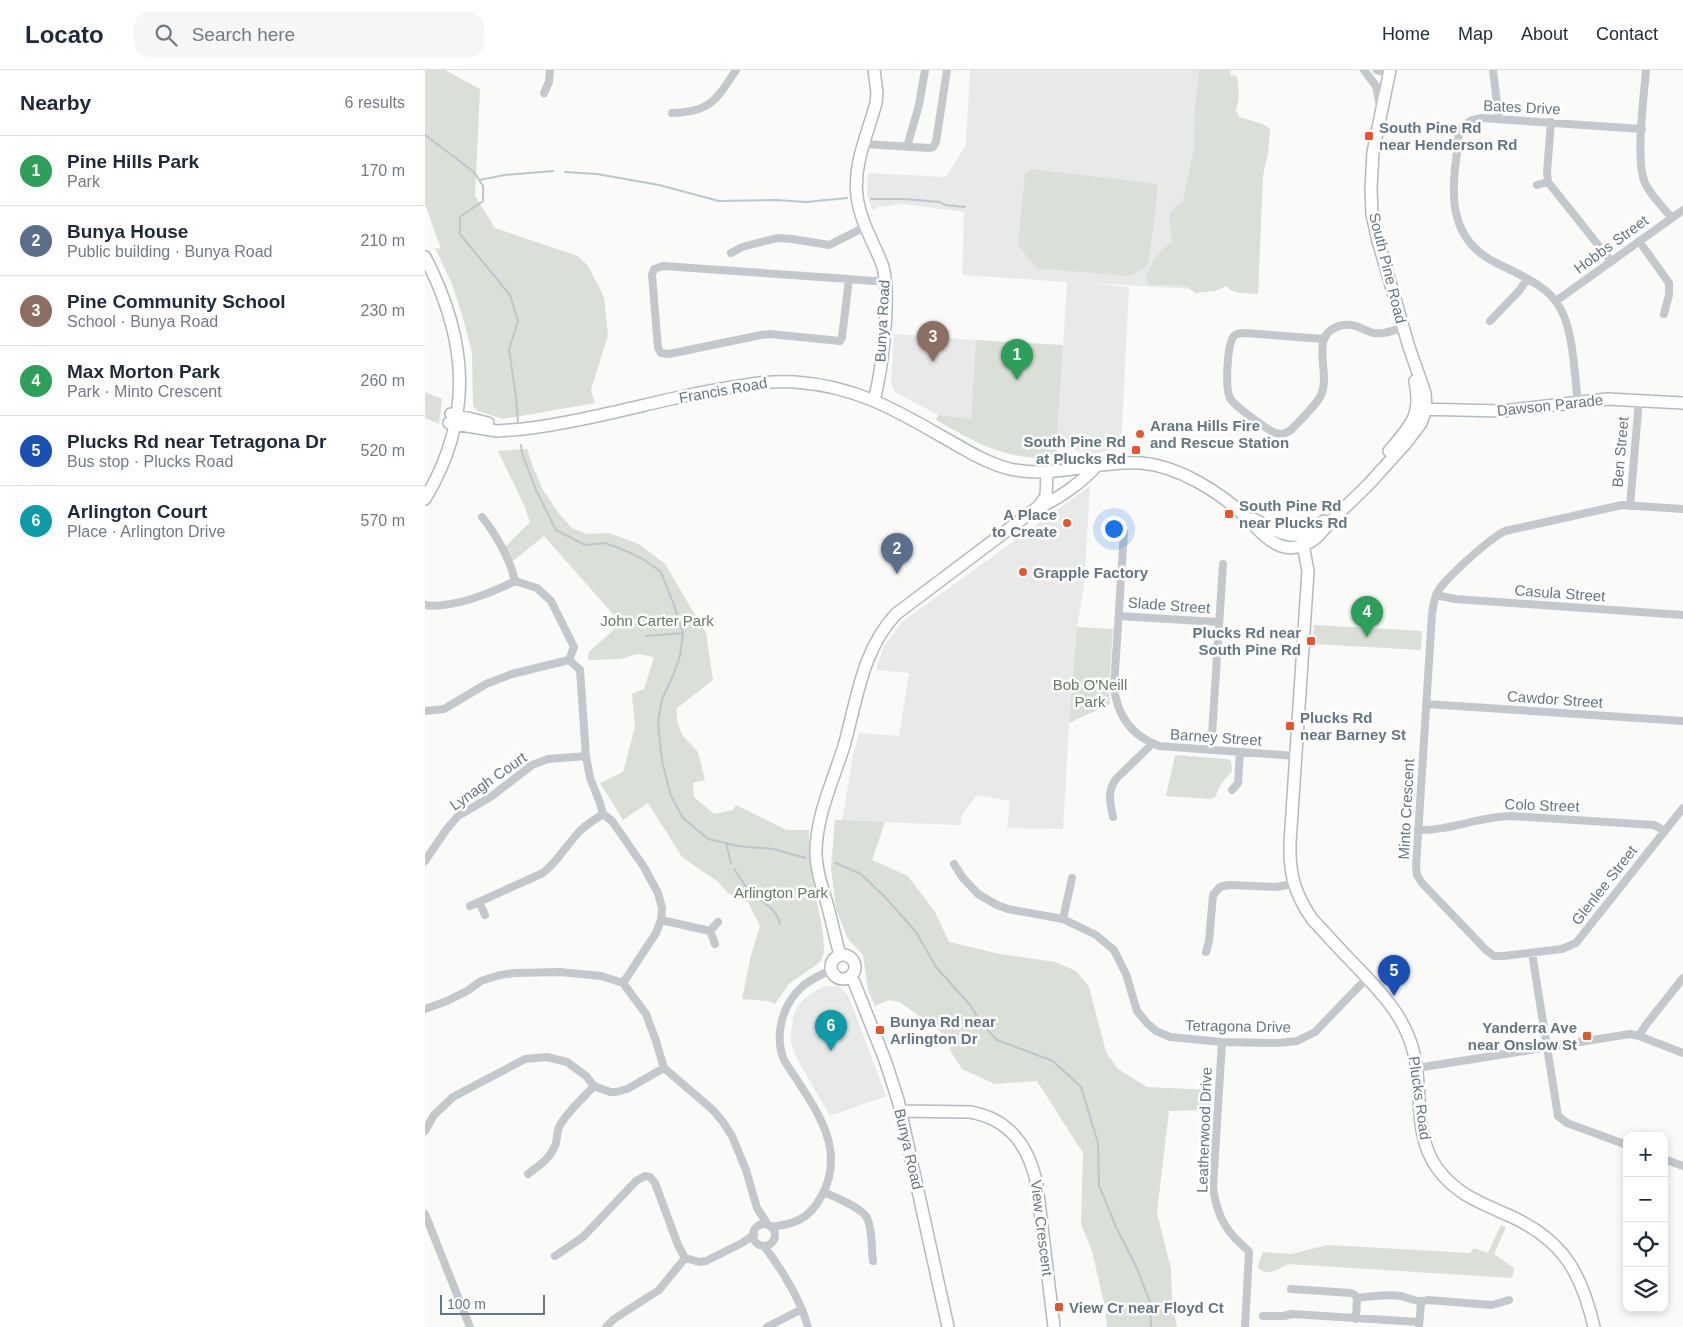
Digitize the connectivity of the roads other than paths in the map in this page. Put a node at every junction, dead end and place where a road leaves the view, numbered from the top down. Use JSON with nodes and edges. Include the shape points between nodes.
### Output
{"nodes":[{"id":1,"x":551,"y":70,"type":"edge"},
{"id":2,"x":736,"y":70,"type":"edge"},
{"id":3,"x":874,"y":70,"type":"edge"},
{"id":4,"x":925,"y":70,"type":"edge"},
{"id":5,"x":947,"y":70,"type":"edge"},
{"id":6,"x":1364,"y":70,"type":"edge"},
{"id":7,"x":1377,"y":70,"type":"edge"},
{"id":8,"x":1493,"y":70,"type":"edge"},
{"id":9,"x":1646,"y":70,"type":"edge"},
{"id":10,"x":1390,"y":72,"type":"edge"},
{"id":11,"x":544,"y":93,"type":"dead end"},
{"id":12,"x":672,"y":113,"type":"dead end"},
{"id":13,"x":1381,"y":115,"type":"junction"},
{"id":14,"x":1499,"y":119,"type":"junction"},
{"id":15,"x":1551,"y":122,"type":"junction"},
{"id":16,"x":1642,"y":129,"type":"junction"},
{"id":17,"x":864,"y":144,"type":"junction"},
{"id":18,"x":907,"y":147,"type":"junction"},
{"id":19,"x":1548,"y":182,"type":"junction"},
{"id":20,"x":1537,"y":185,"type":"dead end"},
{"id":21,"x":1683,"y":210,"type":"edge"},
{"id":22,"x":1671,"y":217,"type":"junction"},
{"id":23,"x":865,"y":227,"type":"junction"},
{"id":24,"x":1639,"y":241,"type":"junction"},
{"id":25,"x":731,"y":253,"type":"dead end"},
{"id":26,"x":425,"y":257,"type":"edge"},
{"id":27,"x":1611,"y":261,"type":"junction"},
{"id":28,"x":849,"y":279,"type":"junction"},
{"id":29,"x":1527,"y":279,"type":"junction"},
{"id":30,"x":886,"y":280,"type":"junction"},
{"id":31,"x":1556,"y":301,"type":"junction"},
{"id":32,"x":1664,"y":314,"type":"dead end"},
{"id":33,"x":1490,"y":321,"type":"dead end"},
{"id":34,"x":1403,"y":328,"type":"junction"},
{"id":35,"x":1324,"y":339,"type":"junction"},
{"id":36,"x":874,"y":400,"type":"junction"},
{"id":37,"x":1639,"y":400,"type":"junction"},
{"id":38,"x":1577,"y":402,"type":"junction"},
{"id":39,"x":1683,"y":403,"type":"edge"},
{"id":40,"x":1422,"y":409,"type":"junction"},
{"id":41,"x":453,"y":419,"type":"junction"},
{"id":42,"x":1097,"y":465,"type":"junction"},
{"id":43,"x":1047,"y":473,"type":"junction"},
{"id":44,"x":425,"y":486,"type":"edge"},
{"id":45,"x":425,"y":499,"type":"edge"},
{"id":46,"x":1630,"y":506,"type":"junction"},
{"id":47,"x":1038,"y":507,"type":"junction"},
{"id":48,"x":1683,"y":509,"type":"edge"},
{"id":49,"x":482,"y":517,"type":"dead end"},
{"id":50,"x":1124,"y":532,"type":"dead end"},
{"id":51,"x":1303,"y":540,"type":"junction"},
{"id":52,"x":1223,"y":564,"type":"dead end"},
{"id":53,"x":515,"y":581,"type":"junction"},
{"id":54,"x":1436,"y":595,"type":"junction"},
{"id":55,"x":425,"y":605,"type":"edge"},
{"id":56,"x":1683,"y":615,"type":"edge"},
{"id":57,"x":1119,"y":616,"type":"junction"},
{"id":58,"x":1218,"y":622,"type":"junction"},
{"id":59,"x":569,"y":660,"type":"junction"},
{"id":60,"x":1426,"y":704,"type":"junction"},
{"id":61,"x":425,"y":712,"type":"edge"},
{"id":62,"x":1683,"y":720,"type":"edge"},
{"id":63,"x":1152,"y":744,"type":"junction"},
{"id":64,"x":1211,"y":750,"type":"junction"},
{"id":65,"x":1240,"y":752,"type":"junction"},
{"id":66,"x":586,"y":756,"type":"junction"},
{"id":67,"x":1296,"y":756,"type":"junction"},
{"id":68,"x":1232,"y":790,"type":"dead end"},
{"id":69,"x":1682,"y":813,"type":"edge"},
{"id":70,"x":603,"y":814,"type":"junction"},
{"id":71,"x":1113,"y":817,"type":"dead end"},
{"id":72,"x":1418,"y":830,"type":"junction"},
{"id":73,"x":1665,"y":830,"type":"junction"},
{"id":74,"x":425,"y":861,"type":"edge"},
{"id":75,"x":954,"y":864,"type":"dead end"},
{"id":76,"x":1072,"y":878,"type":"dead end"},
{"id":77,"x":1293,"y":884,"type":"junction"},
{"id":78,"x":479,"y":902,"type":"junction"},
{"id":79,"x":470,"y":906,"type":"dead end"},
{"id":80,"x":485,"y":915,"type":"dead end"},
{"id":81,"x":1063,"y":919,"type":"junction"},
{"id":82,"x":661,"y":920,"type":"junction"},
{"id":83,"x":718,"y":922,"type":"dead end"},
{"id":84,"x":710,"y":931,"type":"junction"},
{"id":85,"x":715,"y":944,"type":"dead end"},
{"id":86,"x":1206,"y":952,"type":"dead end"},
{"id":87,"x":1532,"y":953,"type":"junction"},
{"id":88,"x":840,"y":955,"type":"junction"},
{"id":89,"x":831,"y":970,"type":"junction"},
{"id":90,"x":851,"y":977,"type":"junction"},
{"id":91,"x":1367,"y":978,"type":"junction"},
{"id":92,"x":1683,"y":978,"type":"edge"},
{"id":93,"x":623,"y":983,"type":"junction"},
{"id":94,"x":425,"y":1009,"type":"edge"},
{"id":95,"x":1639,"y":1036,"type":"junction"},
{"id":96,"x":1222,"y":1042,"type":"junction"},
{"id":97,"x":1547,"y":1047,"type":"junction"},
{"id":98,"x":1683,"y":1053,"type":"edge"},
{"id":99,"x":664,"y":1068,"type":"junction"},
{"id":100,"x":1417,"y":1068,"type":"junction"},
{"id":101,"x":594,"y":1086,"type":"junction"},
{"id":102,"x":901,"y":1111,"type":"junction"},
{"id":103,"x":425,"y":1131,"type":"edge"},
{"id":104,"x":1623,"y":1143,"type":"edge"},
{"id":105,"x":1668,"y":1160,"type":"edge"},
{"id":106,"x":1683,"y":1166,"type":"edge"},
{"id":107,"x":528,"y":1174,"type":"dead end"},
{"id":108,"x":824,"y":1192,"type":"junction"},
{"id":109,"x":757,"y":1208,"type":"junction"},
{"id":110,"x":425,"y":1214,"type":"edge"},
{"id":111,"x":790,"y":1224,"type":"junction"},
{"id":112,"x":769,"y":1226,"type":"junction"},
{"id":113,"x":756,"y":1235,"type":"junction"},
{"id":114,"x":774,"y":1240,"type":"junction"},
{"id":115,"x":764,"y":1246,"type":"junction"},
{"id":116,"x":555,"y":1256,"type":"dead end"},
{"id":117,"x":685,"y":1258,"type":"junction"},
{"id":118,"x":873,"y":1261,"type":"dead end"},
{"id":119,"x":776,"y":1262,"type":"junction"},
{"id":120,"x":1291,"y":1289,"type":"dead end"},
{"id":121,"x":1357,"y":1298,"type":"junction"},
{"id":122,"x":1509,"y":1300,"type":"dead end"},
{"id":123,"x":1421,"y":1302,"type":"junction"},
{"id":124,"x":802,"y":1309,"type":"junction"},
{"id":125,"x":1263,"y":1316,"type":"dead end"},
{"id":126,"x":1356,"y":1319,"type":"junction"},
{"id":127,"x":1419,"y":1324,"type":"edge"},
{"id":128,"x":470,"y":1327,"type":"edge"},
{"id":129,"x":605,"y":1327,"type":"edge"},
{"id":130,"x":767,"y":1327,"type":"edge"},
{"id":131,"x":808,"y":1327,"type":"edge"},
{"id":132,"x":948,"y":1327,"type":"edge"},
{"id":133,"x":1054,"y":1327,"type":"edge"},
{"id":134,"x":1245,"y":1327,"type":"edge"},
{"id":135,"x":1594,"y":1327,"type":"edge"}],
"edges":[{"from":1,"to":11,"type":"street"},
{"from":2,"to":12,"type":"street","via":[[717,99],[697,110]]},
{"from":3,"to":17,"type":"street","name":"Bunya Road","via":[[877,93]]},
{"from":4,"to":18,"type":"street"},
{"from":5,"to":18,"type":"street","via":[[936,142],[929,148]]},
{"from":6,"to":13,"type":"street","via":[[1376,86]]},
{"from":7,"to":10,"type":"street"},
{"from":8,"to":14,"type":"street"},
{"from":9,"to":16,"type":"street"},
{"from":10,"to":13,"type":"street","name":"South Pine Road"},
{"from":13,"to":34,"type":"street","name":"South Pine Road","via":[[1371,172],[1373,214],[1377,241]]},
{"from":14,"to":15,"type":"street","name":"Bates Drive"},
{"from":14,"to":29,"type":"street","name":"Bates Drive","via":[[1473,119],[1460,131],[1453,186],[1454,206],[1462,232],[1475,248],[1490,260]]},
{"from":15,"to":16,"type":"street","name":"Bates Drive"},
{"from":15,"to":19,"type":"street"},
{"from":16,"to":22,"type":"street","via":[[1640,157],[1643,178]]},
{"from":17,"to":18,"type":"street"},
{"from":17,"to":23,"type":"street","name":"Bunya Road","via":[[856,186]]},
{"from":19,"to":20,"type":"street"},
{"from":19,"to":27,"type":"street"},
{"from":21,"to":22,"type":"street","name":"Hobbs Street"},
{"from":22,"to":24,"type":"street","name":"Hobbs Street"},
{"from":23,"to":25,"type":"street","via":[[829,245],[777,238]]},
{"from":23,"to":30,"type":"street","name":"Bunya Road","via":[[883,265]]},
{"from":24,"to":27,"type":"street","name":"Hobbs Street"},
{"from":24,"to":32,"type":"street","via":[[1669,283]]},
{"from":26,"to":41,"type":"street","via":[[449,317],[454,369]]},
{"from":27,"to":31,"type":"street","name":"Hobbs Street"},
{"from":28,"to":28,"type":"street","via":[[660,266],[652,275],[658,348],[661,353],[669,354],[766,334],[840,341]]},
{"from":28,"to":30,"type":"street"},
{"from":29,"to":31,"type":"street","name":"Bates Drive"},
{"from":29,"to":33,"type":"street"},
{"from":30,"to":36,"type":"street","name":"Bunya Road","via":[[883,349]]},
{"from":31,"to":38,"type":"street","name":"Bates Drive","via":[[1568,325]]},
{"from":34,"to":35,"type":"street","via":[[1378,333],[1343,325],[1330,331]]},
{"from":34,"to":40,"type":"street","name":"South Pine Road","via":[[1425,393]]},
{"from":35,"to":35,"type":"street","via":[[1324,386],[1321,395],[1289,431],[1272,432],[1230,399],[1227,386],[1230,346],[1237,334]]},
{"from":36,"to":41,"type":"street","name":"Francis Road","via":[[822,385],[775,382],[736,386],[539,427],[497,431]]},
{"from":36,"to":43,"type":"street","name":"Francis Road","via":[[989,462]]},
{"from":37,"to":38,"type":"street","name":"Dawson Parade"},
{"from":37,"to":39,"type":"street","name":"Dawson Parade"},
{"from":37,"to":46,"type":"street","name":"Ben Street"},
{"from":38,"to":40,"type":"street","name":"Dawson Parade","via":[[1496,411]]},
{"from":40,"to":51,"type":"street","via":[[1418,429],[1393,458],[1316,538]]},
{"from":41,"to":44,"type":"street"},
{"from":41,"to":45,"type":"street","via":[[443,464]]},
{"from":42,"to":43,"type":"street","name":"Francis Road"},
{"from":42,"to":47,"type":"street","via":[[1090,474],[1049,504]]},
{"from":42,"to":51,"type":"street","via":[[1140,463],[1166,468],[1203,485],[1277,544],[1290,548]]},
{"from":43,"to":47,"type":"street","via":[[1046,496]]},
{"from":46,"to":48,"type":"street","name":"Minto Crescent"},
{"from":46,"to":54,"type":"street","name":"Minto Crescent","via":[[1611,507],[1505,531],[1447,580]]},
{"from":47,"to":88,"type":"street","via":[[896,614],[879,634],[866,663],[817,838],[819,881]]},
{"from":49,"to":53,"type":"street","via":[[512,567]]},
{"from":50,"to":57,"type":"street","name":"Barney Street"},
{"from":51,"to":67,"type":"street","name":"Plucks Road","via":[[1308,571]]},
{"from":52,"to":58,"type":"street"},
{"from":53,"to":55,"type":"street","via":[[495,591],[453,603]]},
{"from":53,"to":59,"type":"street","via":[[537,588],[551,601],[575,647]]},
{"from":54,"to":56,"type":"street","name":"Casula Street"},
{"from":54,"to":60,"type":"street","name":"Minto Crescent"},
{"from":57,"to":58,"type":"street","name":"Slade Street"},
{"from":57,"to":63,"type":"street","name":"Barney Street","via":[[1116,700],[1133,731]]},
{"from":58,"to":64,"type":"street"},
{"from":59,"to":61,"type":"street","via":[[512,674],[486,684],[444,710]]},
{"from":59,"to":66,"type":"street","via":[[580,670]]},
{"from":60,"to":62,"type":"street","name":"Cawdor Street"},
{"from":60,"to":72,"type":"street","name":"Minto Crescent"},
{"from":63,"to":64,"type":"street","name":"Barney Street"},
{"from":63,"to":71,"type":"street","via":[[1111,785]]},
{"from":64,"to":65,"type":"street","name":"Barney Street"},
{"from":65,"to":67,"type":"street","name":"Barney Street"},
{"from":65,"to":68,"type":"street","via":[[1237,783]]},
{"from":66,"to":70,"type":"street"},
{"from":66,"to":74,"type":"street","name":"Lynagh Court","via":[[548,759],[532,765],[492,796],[458,816]]},
{"from":67,"to":77,"type":"street","name":"Plucks Road","via":[[1289,859]]},
{"from":69,"to":73,"type":"street","name":"Glenlee Street"},
{"from":70,"to":78,"type":"street","via":[[579,831],[543,873]]},
{"from":70,"to":82,"type":"street","via":[[627,842],[658,893]]},
{"from":72,"to":73,"type":"street","name":"Colo Street","via":[[1512,816],[1654,825]]},
{"from":72,"to":87,"type":"street","name":"Minto Crescent","via":[[1416,871],[1422,883],[1490,954],[1499,957]]},
{"from":73,"to":87,"type":"street","name":"Glenlee Street","via":[[1576,942],[1562,949]]},
{"from":75,"to":81,"type":"street","name":"Tetragona Drive","via":[[978,894],[997,905]]},
{"from":76,"to":81,"type":"street"},
{"from":77,"to":86,"type":"street","via":[[1220,887],[1213,895]]},
{"from":77,"to":91,"type":"street","name":"Plucks Road","via":[[1312,919]]},
{"from":78,"to":79,"type":"street"},
{"from":78,"to":80,"type":"street"},
{"from":81,"to":96,"type":"street","name":"Tetragona Drive","via":[[1096,935],[1115,950],[1137,1012],[1156,1031],[1180,1039]]},
{"from":82,"to":84,"type":"street"},
{"from":82,"to":93,"type":"street"},
{"from":83,"to":84,"type":"street"},
{"from":84,"to":85,"type":"street"},
{"from":87,"to":97,"type":"street"},
{"from":88,"to":89,"type":"street","via":[[834,959]]},
{"from":88,"to":90,"type":"street","via":[[853,959],[855,970]]},
{"from":89,"to":90,"type":"street","via":[[839,978]]},
{"from":89,"to":108,"type":"street","via":[[803,985],[794,995],[787,1006],[780,1033],[784,1060],[824,1125],[830,1144],[831,1174]]},
{"from":90,"to":102,"type":"street","name":"Bunya Road","via":[[885,1060]]},
{"from":91,"to":96,"type":"street","name":"Tetragona Drive","via":[[1315,1032],[1297,1040]]},
{"from":91,"to":100,"type":"street","name":"Plucks Road","via":[[1402,1022]]},
{"from":92,"to":95,"type":"street"},
{"from":93,"to":94,"type":"street","via":[[601,976],[559,972],[514,973],[481,982]]},
{"from":93,"to":99,"type":"street","via":[[646,1014]]},
{"from":95,"to":97,"type":"street","via":[[1625,1035]]},
{"from":95,"to":98,"type":"street"},
{"from":96,"to":134,"type":"street","name":"Leatherwood Drive","via":[[1213,1187],[1220,1218],[1249,1252]]},
{"from":97,"to":100,"type":"street"},
{"from":97,"to":104,"type":"street","via":[[1560,1118]]},
{"from":99,"to":101,"type":"street","via":[[617,1092]]},
{"from":99,"to":109,"type":"street","via":[[723,1122],[732,1136]]},
{"from":100,"to":135,"type":"street","name":"Plucks Road","via":[[1424,1139],[1436,1166],[1464,1195],[1525,1223],[1556,1246],[1578,1276]]},
{"from":101,"to":103,"type":"street","via":[[567,1062],[547,1058],[525,1059],[453,1097],[434,1115]]},
{"from":101,"to":107,"type":"street","via":[[564,1119],[547,1160]]},
{"from":102,"to":132,"type":"street","name":"Bunya Road"},
{"from":102,"to":133,"type":"street","name":"View Crescent","via":[[979,1114],[994,1119],[1019,1141],[1031,1162],[1037,1184]]},
{"from":105,"to":106,"type":"street"},
{"from":108,"to":111,"type":"street","via":[[809,1213]]},
{"from":108,"to":118,"type":"street","via":[[859,1210],[867,1218]]},
{"from":109,"to":112,"type":"street"},
{"from":109,"to":113,"type":"street"},
{"from":110,"to":128,"type":"street"},
{"from":111,"to":112,"type":"street"},
{"from":111,"to":114,"type":"street"},
{"from":112,"to":113,"type":"street","via":[[762,1224]]},
{"from":112,"to":114,"type":"street"},
{"from":113,"to":115,"type":"street"},
{"from":113,"to":117,"type":"street","via":[[706,1261]]},
{"from":114,"to":115,"type":"street"},
{"from":114,"to":119,"type":"street"},
{"from":115,"to":119,"type":"street"},
{"from":116,"to":117,"type":"street","via":[[583,1236],[636,1181],[645,1176],[655,1183]]},
{"from":117,"to":129,"type":"street","via":[[655,1294]]},
{"from":119,"to":124,"type":"street"},
{"from":120,"to":121,"type":"street","via":[[1351,1293]]},
{"from":121,"to":123,"type":"street","via":[[1401,1296]]},
{"from":121,"to":126,"type":"street"},
{"from":122,"to":123,"type":"street","via":[[1492,1305]]},
{"from":123,"to":127,"type":"street"},
{"from":124,"to":130,"type":"street"},
{"from":124,"to":131,"type":"street"},
{"from":125,"to":126,"type":"street","via":[[1291,1314]]},
{"from":126,"to":127,"type":"street"}]}
